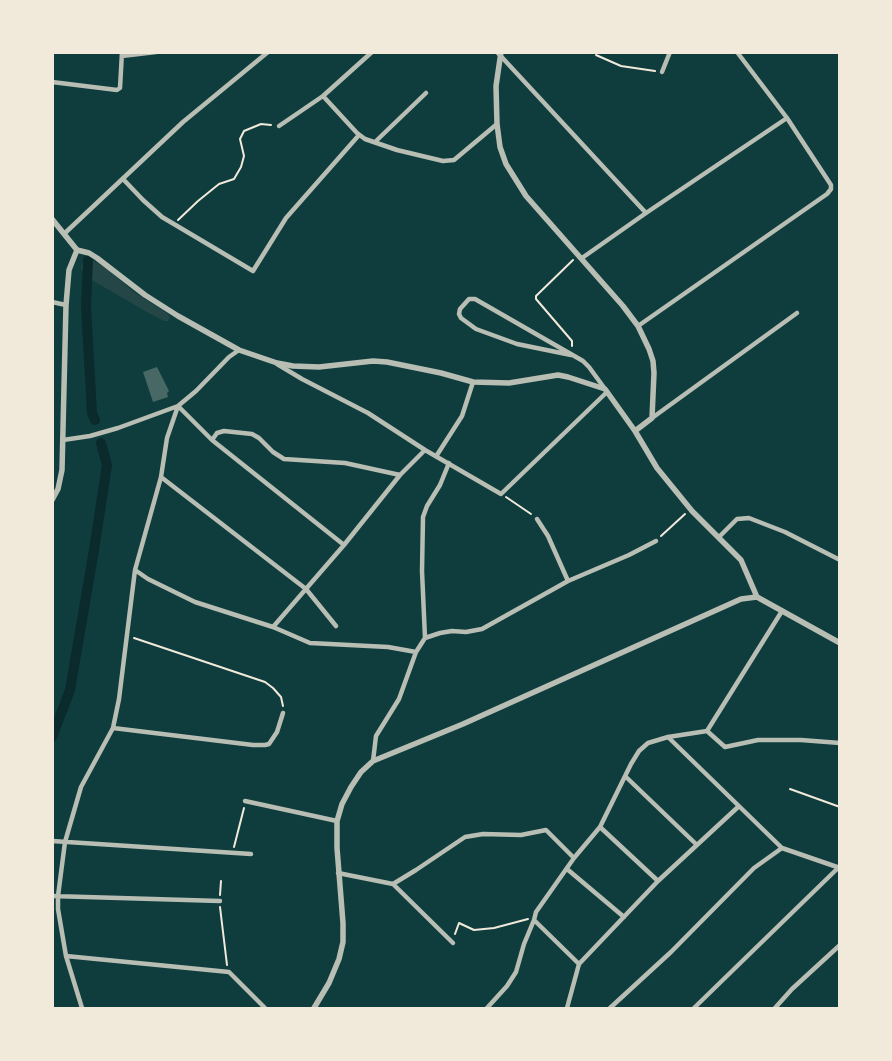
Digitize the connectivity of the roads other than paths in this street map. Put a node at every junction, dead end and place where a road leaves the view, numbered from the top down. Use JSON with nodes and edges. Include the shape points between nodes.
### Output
{"nodes":[{"id":1,"x":156,"y":52,"type":"edge"},
{"id":2,"x":268,"y":52,"type":"edge"},
{"id":3,"x":372,"y":52,"type":"edge"},
{"id":4,"x":670,"y":52,"type":"edge"},
{"id":5,"x":738,"y":52,"type":"edge"},
{"id":6,"x":499,"y":53,"type":"edge"},
{"id":7,"x":122,"y":54,"type":"edge"},
{"id":8,"x":662,"y":72,"type":"road end"},
{"id":9,"x":52,"y":82,"type":"edge"},
{"id":10,"x":426,"y":93,"type":"dead end"},
{"id":11,"x":323,"y":96,"type":"junction"},
{"id":12,"x":787,"y":118,"type":"junction"},
{"id":13,"x":497,"y":124,"type":"junction"},
{"id":14,"x":279,"y":126,"type":"road end"},
{"id":15,"x":359,"y":135,"type":"junction"},
{"id":16,"x":375,"y":142,"type":"junction"},
{"id":17,"x":123,"y":179,"type":"junction"},
{"id":18,"x":646,"y":213,"type":"junction"},
{"id":19,"x":52,"y":219,"type":"edge"},
{"id":20,"x":65,"y":233,"type":"junction"},
{"id":21,"x":77,"y":250,"type":"junction"},
{"id":22,"x":582,"y":258,"type":"junction"},
{"id":23,"x":52,"y":302,"type":"edge"},
{"id":24,"x":66,"y":305,"type":"junction"},
{"id":25,"x":797,"y":313,"type":"dead end"},
{"id":26,"x":638,"y":326,"type":"junction"},
{"id":27,"x":239,"y":350,"type":"junction"},
{"id":28,"x":571,"y":355,"type":"junction"},
{"id":29,"x":277,"y":363,"type":"junction"},
{"id":30,"x":473,"y":382,"type":"junction"},
{"id":31,"x":606,"y":390,"type":"junction"},
{"id":32,"x":178,"y":406,"type":"junction"},
{"id":33,"x":652,"y":418,"type":"junction"},
{"id":34,"x":635,"y":431,"type":"junction"},
{"id":35,"x":63,"y":440,"type":"junction"},
{"id":36,"x":212,"y":440,"type":"junction"},
{"id":37,"x":425,"y":450,"type":"junction"},
{"id":38,"x":437,"y":455,"type":"junction"},
{"id":39,"x":449,"y":463,"type":"junction"},
{"id":40,"x":161,"y":476,"type":"junction"},
{"id":41,"x":400,"y":476,"type":"junction"},
{"id":42,"x":52,"y":500,"type":"edge"},
{"id":43,"x":537,"y":519,"type":"road end"},
{"id":44,"x":719,"y":537,"type":"junction"},
{"id":45,"x":656,"y":540,"type":"road end"},
{"id":46,"x":344,"y":544,"type":"junction"},
{"id":47,"x":840,"y":560,"type":"edge"},
{"id":48,"x":135,"y":570,"type":"junction"},
{"id":49,"x":568,"y":581,"type":"junction"},
{"id":50,"x":306,"y":589,"type":"junction"},
{"id":51,"x":757,"y":597,"type":"junction"},
{"id":52,"x":782,"y":611,"type":"junction"},
{"id":53,"x":336,"y":626,"type":"dead end"},
{"id":54,"x":273,"y":627,"type":"junction"},
{"id":55,"x":425,"y":638,"type":"junction"},
{"id":56,"x":840,"y":643,"type":"edge"},
{"id":57,"x":416,"y":652,"type":"junction"},
{"id":58,"x":283,"y":713,"type":"road end"},
{"id":59,"x":113,"y":728,"type":"junction"},
{"id":60,"x":707,"y":731,"type":"junction"},
{"id":61,"x":668,"y":737,"type":"junction"},
{"id":62,"x":840,"y":744,"type":"edge"},
{"id":63,"x":373,"y":762,"type":"junction"},
{"id":64,"x":625,"y":776,"type":"junction"},
{"id":65,"x":245,"y":801,"type":"road end"},
{"id":66,"x":738,"y":807,"type":"junction"},
{"id":67,"x":337,"y":822,"type":"junction"},
{"id":68,"x":600,"y":827,"type":"junction"},
{"id":69,"x":52,"y":841,"type":"edge"},
{"id":70,"x":65,"y":842,"type":"junction"},
{"id":71,"x":697,"y":845,"type":"junction"},
{"id":72,"x":782,"y":848,"type":"junction"},
{"id":73,"x":251,"y":854,"type":"dead end"},
{"id":74,"x":574,"y":858,"type":"junction"},
{"id":75,"x":839,"y":868,"type":"edge"},
{"id":76,"x":566,"y":869,"type":"junction"},
{"id":77,"x":338,"y":873,"type":"junction"},
{"id":78,"x":658,"y":881,"type":"junction"},
{"id":79,"x":393,"y":884,"type":"junction"},
{"id":80,"x":55,"y":896,"type":"edge"},
{"id":81,"x":220,"y":901,"type":"road end"},
{"id":82,"x":624,"y":917,"type":"junction"},
{"id":83,"x":534,"y":919,"type":"junction"},
{"id":84,"x":453,"y":943,"type":"road end"},
{"id":85,"x":840,"y":945,"type":"edge"},
{"id":86,"x":66,"y":956,"type":"junction"},
{"id":87,"x":579,"y":964,"type":"junction"},
{"id":88,"x":82,"y":1008,"type":"edge"},
{"id":89,"x":265,"y":1008,"type":"edge"},
{"id":90,"x":314,"y":1008,"type":"edge"},
{"id":91,"x":487,"y":1008,"type":"edge"},
{"id":92,"x":567,"y":1008,"type":"edge"},
{"id":93,"x":610,"y":1008,"type":"edge"},
{"id":94,"x":694,"y":1008,"type":"edge"},
{"id":95,"x":775,"y":1008,"type":"edge"}],
"edges":[{"from":1,"to":7,"type":"street"},
{"from":2,"to":17,"type":"street","via":[[183,122]]},
{"from":3,"to":11,"type":"street"},
{"from":4,"to":8,"type":"street"},
{"from":5,"to":12,"type":"street"},
{"from":6,"to":13,"type":"street"},
{"from":6,"to":18,"type":"street"},
{"from":7,"to":9,"type":"street","via":[[119,89]]},
{"from":10,"to":16,"type":"street"},
{"from":11,"to":14,"type":"street"},
{"from":11,"to":15,"type":"street"},
{"from":12,"to":18,"type":"street"},
{"from":12,"to":26,"type":"street","via":[[831,185],[828,194]]},
{"from":13,"to":16,"type":"street","via":[[449,162]]},
{"from":13,"to":22,"type":"street","via":[[500,147],[517,182]]},
{"from":15,"to":16,"type":"street"},
{"from":15,"to":17,"type":"street","via":[[286,218],[253,271],[173,225]]},
{"from":17,"to":20,"type":"street"},
{"from":18,"to":22,"type":"street"},
{"from":19,"to":20,"type":"street"},
{"from":20,"to":21,"type":"street"},
{"from":21,"to":24,"type":"street","via":[[69,270]]},
{"from":21,"to":27,"type":"street","via":[[89,253],[145,296]]},
{"from":22,"to":26,"type":"street"},
{"from":23,"to":24,"type":"street"},
{"from":24,"to":35,"type":"street"},
{"from":25,"to":33,"type":"street"},
{"from":26,"to":33,"type":"street","via":[[653,361]]},
{"from":27,"to":29,"type":"street"},
{"from":27,"to":32,"type":"street"},
{"from":28,"to":28,"type":"street","via":[[475,299],[469,299],[460,309],[461,318],[476,329],[517,344]]},
{"from":28,"to":31,"type":"street","via":[[589,366]]},
{"from":29,"to":30,"type":"street","via":[[319,367],[387,362]]},
{"from":29,"to":37,"type":"street","via":[[368,412]]},
{"from":30,"to":31,"type":"street","via":[[509,384],[558,376]]},
{"from":30,"to":38,"type":"street","via":[[462,416]]},
{"from":31,"to":34,"type":"street"},
{"from":31,"to":39,"type":"street","via":[[501,494]]},
{"from":32,"to":35,"type":"street","via":[[118,428]]},
{"from":32,"to":36,"type":"street"},
{"from":32,"to":40,"type":"street","via":[[167,438]]},
{"from":33,"to":34,"type":"street"},
{"from":34,"to":44,"type":"street","via":[[657,468],[692,511]]},
{"from":35,"to":42,"type":"street","via":[[62,470]]},
{"from":36,"to":41,"type":"street","via":[[221,431],[252,434],[284,459],[345,463]]},
{"from":36,"to":46,"type":"street"},
{"from":37,"to":38,"type":"street"},
{"from":37,"to":41,"type":"street"},
{"from":38,"to":39,"type":"street"},
{"from":39,"to":55,"type":"street","via":[[422,522]]},
{"from":40,"to":48,"type":"street"},
{"from":40,"to":50,"type":"street"},
{"from":41,"to":46,"type":"street"},
{"from":43,"to":49,"type":"street"},
{"from":44,"to":47,"type":"street","via":[[737,519],[749,518]]},
{"from":44,"to":51,"type":"street","via":[[741,560]]},
{"from":45,"to":49,"type":"street"},
{"from":46,"to":50,"type":"street"},
{"from":48,"to":54,"type":"street","via":[[195,602]]},
{"from":48,"to":59,"type":"street"},
{"from":49,"to":55,"type":"street","via":[[482,629],[440,633]]},
{"from":50,"to":53,"type":"street"},
{"from":50,"to":54,"type":"street"},
{"from":51,"to":52,"type":"street"},
{"from":51,"to":63,"type":"street","via":[[741,599]]},
{"from":52,"to":56,"type":"street"},
{"from":52,"to":60,"type":"street"},
{"from":54,"to":57,"type":"street","via":[[310,643],[388,647]]},
{"from":55,"to":57,"type":"street"},
{"from":57,"to":63,"type":"street","via":[[398,699],[375,739]]},
{"from":58,"to":59,"type":"street","via":[[278,732],[270,744],[265,745]]},
{"from":59,"to":70,"type":"street","via":[[81,787]]},
{"from":60,"to":61,"type":"street"},
{"from":60,"to":62,"type":"street","via":[[726,747],[758,740]]},
{"from":61,"to":64,"type":"street","via":[[648,744],[639,752]]},
{"from":61,"to":66,"type":"street"},
{"from":63,"to":67,"type":"street","via":[[351,787]]},
{"from":64,"to":68,"type":"street"},
{"from":64,"to":71,"type":"street"},
{"from":65,"to":67,"type":"street"},
{"from":66,"to":71,"type":"street"},
{"from":66,"to":72,"type":"street"},
{"from":67,"to":77,"type":"street"},
{"from":68,"to":74,"type":"street"},
{"from":68,"to":78,"type":"street"},
{"from":69,"to":70,"type":"street"},
{"from":70,"to":73,"type":"street"},
{"from":70,"to":80,"type":"street"},
{"from":71,"to":78,"type":"street"},
{"from":72,"to":75,"type":"street"},
{"from":72,"to":93,"type":"street","via":[[754,868]]},
{"from":74,"to":76,"type":"street"},
{"from":74,"to":79,"type":"street","via":[[546,830],[521,835],[483,834],[465,837]]},
{"from":75,"to":94,"type":"street"},
{"from":76,"to":82,"type":"street"},
{"from":76,"to":83,"type":"street"},
{"from":77,"to":79,"type":"street"},
{"from":77,"to":90,"type":"street","via":[[343,942],[329,983]]},
{"from":78,"to":82,"type":"street"},
{"from":79,"to":84,"type":"street"},
{"from":80,"to":81,"type":"street"},
{"from":80,"to":86,"type":"street"},
{"from":82,"to":87,"type":"street"},
{"from":83,"to":87,"type":"street"},
{"from":83,"to":91,"type":"street","via":[[512,979]]},
{"from":85,"to":95,"type":"street","via":[[792,988]]},
{"from":86,"to":88,"type":"street"},
{"from":86,"to":89,"type":"street","via":[[228,972]]},
{"from":87,"to":92,"type":"street"}]}
